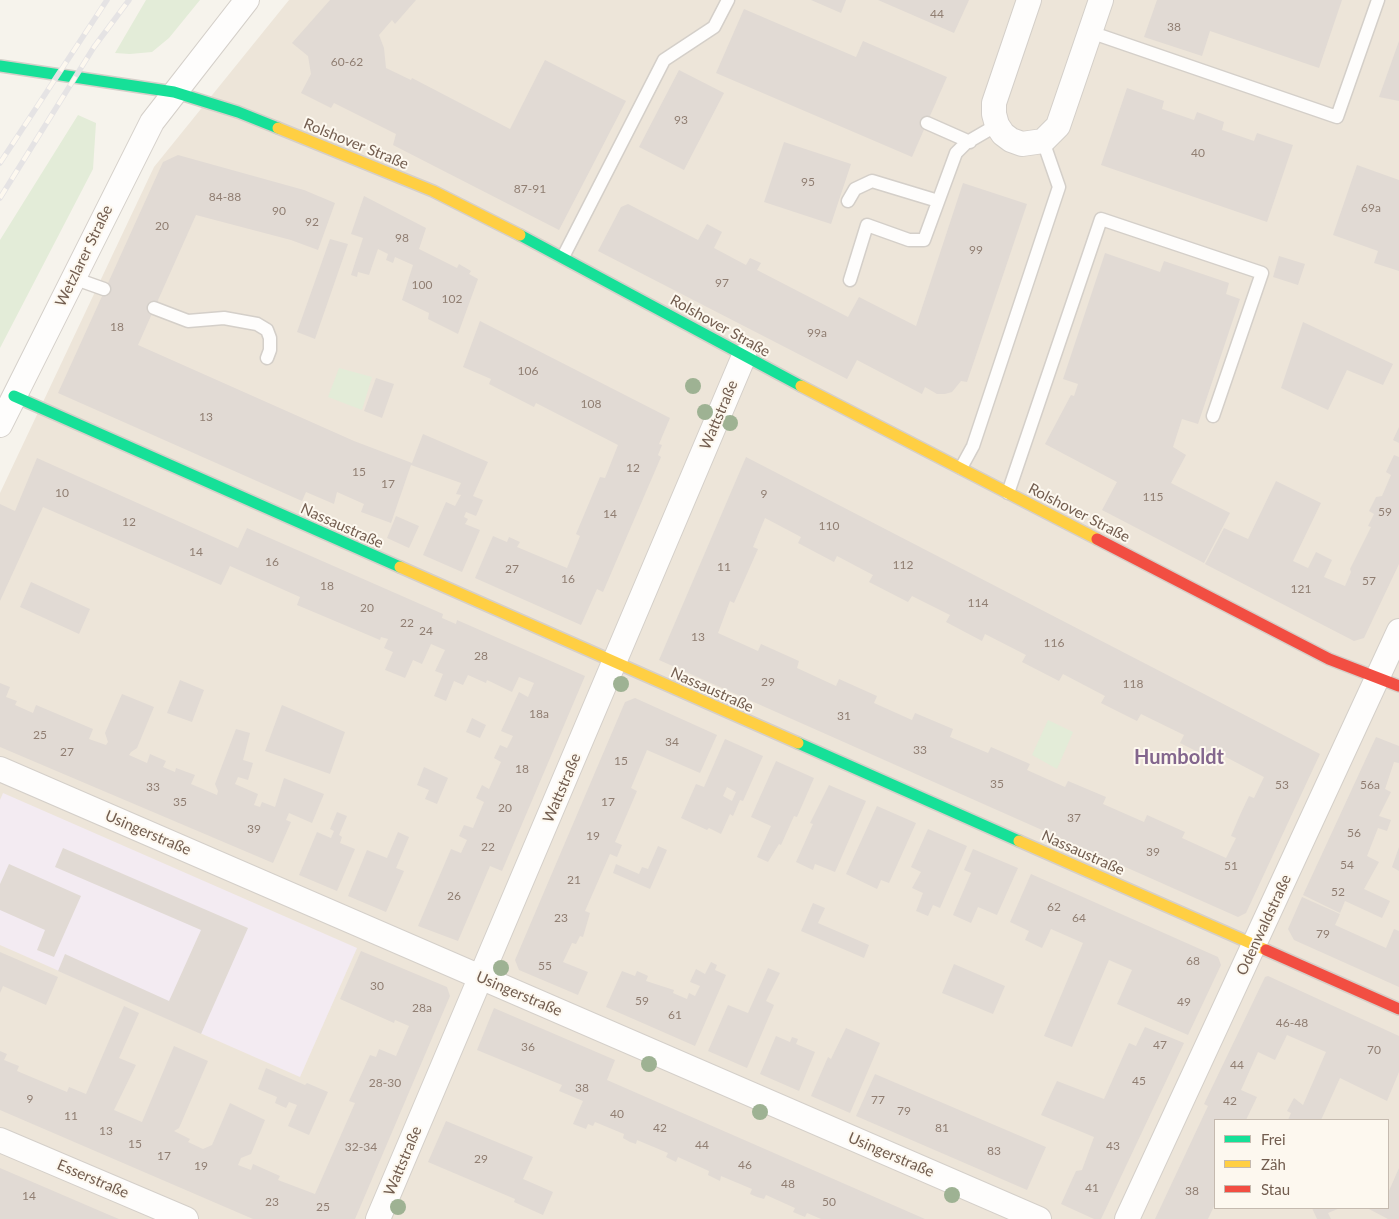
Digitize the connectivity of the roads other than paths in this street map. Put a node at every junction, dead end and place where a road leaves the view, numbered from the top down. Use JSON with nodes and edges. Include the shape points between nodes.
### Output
{"nodes":[{"id":1,"x":247,"y":0,"type":"edge"},
{"id":2,"x":728,"y":0,"type":"edge"},
{"id":3,"x":1029,"y":0,"type":"edge"},
{"id":4,"x":1101,"y":0,"type":"edge"},
{"id":5,"x":1378,"y":0,"type":"edge"},
{"id":6,"x":1090,"y":32,"type":"junction"},
{"id":7,"x":0,"y":66,"type":"edge"},
{"id":8,"x":174,"y":92,"type":"junction"},
{"id":9,"x":927,"y":123,"type":"dead end"},
{"id":10,"x":996,"y":125,"type":"junction"},
{"id":11,"x":1043,"y":141,"type":"junction"},
{"id":12,"x":970,"y":142,"type":"junction"},
{"id":13,"x":848,"y":201,"type":"dead end"},
{"id":14,"x":938,"y":201,"type":"junction"},
{"id":15,"x":564,"y":257,"type":"junction"},
{"id":16,"x":73,"y":278,"type":"junction"},
{"id":17,"x":850,"y":280,"type":"dead end"},
{"id":18,"x":104,"y":289,"type":"dead end"},
{"id":19,"x":154,"y":308,"type":"dead end"},
{"id":20,"x":744,"y":356,"type":"junction"},
{"id":21,"x":267,"y":358,"type":"dead end"},
{"id":22,"x":14,"y":396,"type":"junction"},
{"id":23,"x":1213,"y":416,"type":"dead end"},
{"id":24,"x":0,"y":425,"type":"edge"},
{"id":25,"x":960,"y":468,"type":"junction"},
{"id":26,"x":1008,"y":493,"type":"junction"},
{"id":27,"x":1399,"y":631,"type":"edge"},
{"id":28,"x":615,"y":663,"type":"junction"},
{"id":29,"x":1388,"y":682,"type":"edge"},
{"id":30,"x":0,"y":769,"type":"edge"},
{"id":31,"x":1255,"y":946,"type":"junction"},
{"id":32,"x":481,"y":978,"type":"junction"},
{"id":33,"x":1399,"y":1009,"type":"edge"},
{"id":34,"x":0,"y":1140,"type":"edge"},
{"id":35,"x":186,"y":1219,"type":"edge"},
{"id":36,"x":378,"y":1219,"type":"edge"},
{"id":37,"x":1038,"y":1219,"type":"edge"},
{"id":38,"x":1127,"y":1219,"type":"edge"}],
"edges":[{"from":1,"to":8,"type":"street","name":"Wetzlarer Straße"},
{"from":2,"to":15,"type":"lane","via":[[714,27],[664,60]]},
{"from":3,"to":10,"type":"street","via":[[994,103]]},
{"from":4,"to":6,"type":"street"},
{"from":5,"to":6,"type":"lane","via":[[1337,117]]},
{"from":6,"to":11,"type":"street","via":[[1058,126]]},
{"from":7,"to":8,"type":"street","name":"Rolshover Straße"},
{"from":8,"to":15,"type":"street","name":"Rolshover Straße","via":[[238,112],[433,191]]},
{"from":8,"to":16,"type":"street","name":"Wetzlarer Straße","via":[[135,152]]},
{"from":9,"to":12,"type":"lane"},
{"from":10,"to":11,"type":"street","via":[[1016,142],[1033,144]]},
{"from":10,"to":12,"type":"lane"},
{"from":11,"to":25,"type":"lane","via":[[1059,187],[973,446]]},
{"from":12,"to":14,"type":"lane","via":[[956,153]]},
{"from":13,"to":14,"type":"lane","via":[[855,189],[872,181]]},
{"from":14,"to":17,"type":"lane","via":[[924,240],[909,240],[867,225]]},
{"from":15,"to":20,"type":"street","name":"Rolshover Straße"},
{"from":16,"to":18,"type":"lane"},
{"from":16,"to":22,"type":"street","name":"Wetzlarer Straße"},
{"from":19,"to":21,"type":"lane","via":[[188,321],[224,318],[257,324],[267,330],[270,338]]},
{"from":20,"to":25,"type":"street","name":"Rolshover Straße"},
{"from":20,"to":28,"type":"street","name":"Wattstraße"},
{"from":22,"to":24,"type":"street","name":"Wetzlarer Straße"},
{"from":22,"to":28,"type":"street","name":"Nassaustraße"},
{"from":23,"to":26,"type":"lane","via":[[1262,273],[1101,219]]},
{"from":25,"to":26,"type":"street","name":"Rolshover Straße"},
{"from":26,"to":29,"type":"street","name":"Rolshover Straße","via":[[1329,659]]},
{"from":27,"to":29,"type":"street","name":"Odenwaldstraße"},
{"from":28,"to":31,"type":"street","name":"Nassaustraße"},
{"from":28,"to":32,"type":"street","name":"Wattstraße"},
{"from":29,"to":31,"type":"street","name":"Odenwaldstraße"},
{"from":30,"to":32,"type":"street","name":"Usingerstraße"},
{"from":31,"to":33,"type":"street","name":"Nassaustraße"},
{"from":31,"to":38,"type":"street","name":"Odenwaldstraße"},
{"from":32,"to":36,"type":"street","name":"Wattstraße"},
{"from":32,"to":37,"type":"street","name":"Usingerstraße"},
{"from":34,"to":35,"type":"street","name":"Esserstraße"}]}
